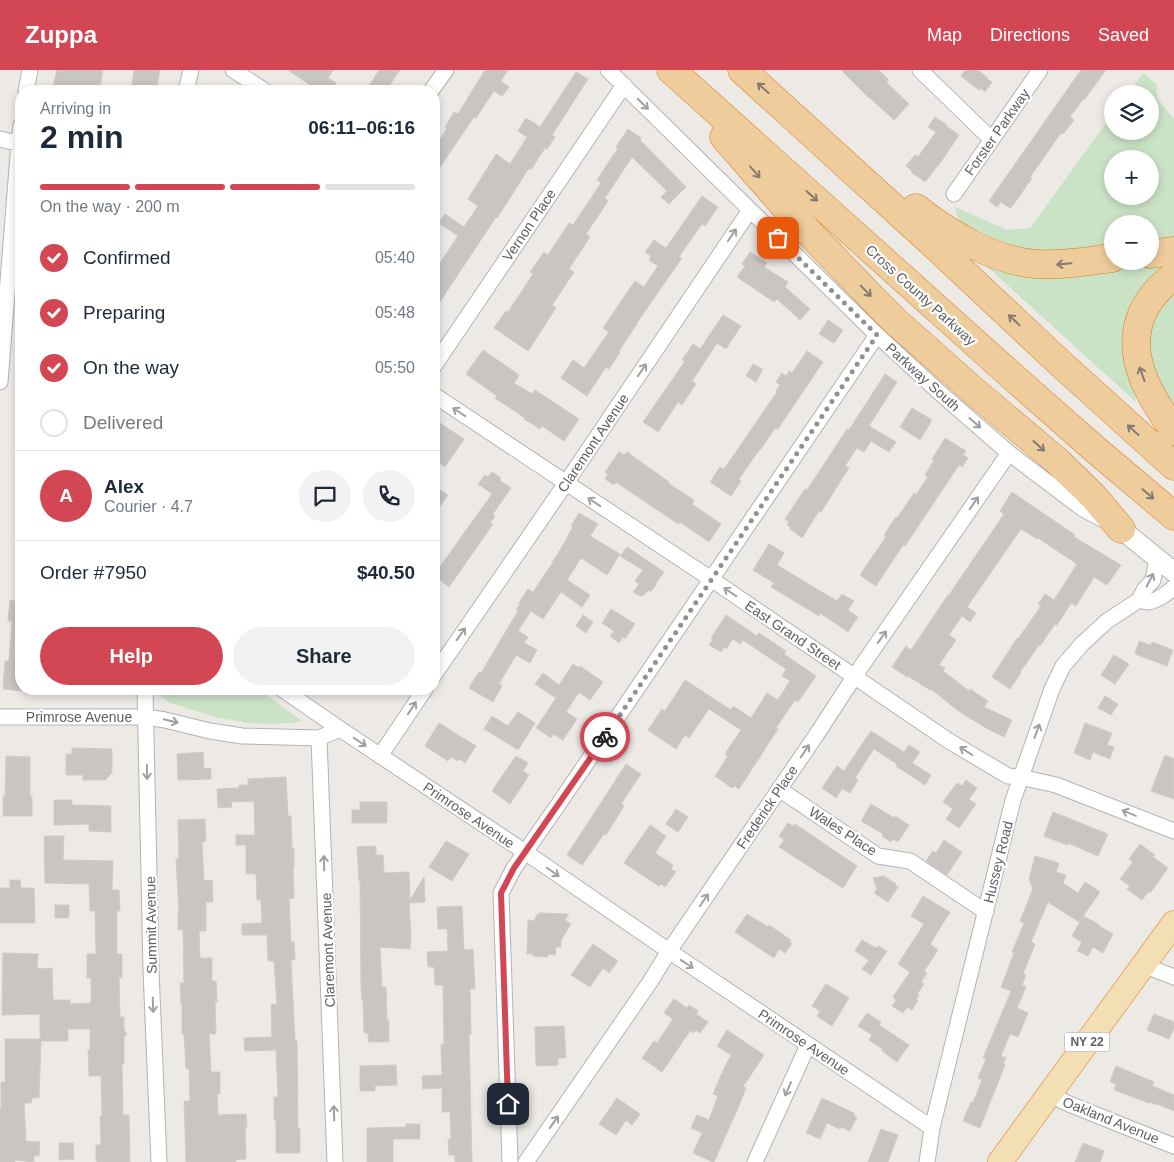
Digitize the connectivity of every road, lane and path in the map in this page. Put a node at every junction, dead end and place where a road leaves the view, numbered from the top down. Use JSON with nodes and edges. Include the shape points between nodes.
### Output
{"nodes":[{"id":1,"x":30,"y":70,"type":"edge"},
{"id":2,"x":191,"y":70,"type":"edge"},
{"id":3,"x":233,"y":70,"type":"edge"},
{"id":4,"x":446,"y":70,"type":"edge"},
{"id":5,"x":608,"y":70,"type":"edge"},
{"id":6,"x":665,"y":70,"type":"edge"},
{"id":7,"x":671,"y":70,"type":"edge"},
{"id":8,"x":742,"y":70,"type":"edge"},
{"id":9,"x":920,"y":70,"type":"edge"},
{"id":10,"x":1040,"y":70,"type":"edge"},
{"id":11,"x":27,"y":85,"type":"edge"},
{"id":12,"x":187,"y":85,"type":"edge"},
{"id":13,"x":256,"y":85,"type":"edge"},
{"id":14,"x":435,"y":85,"type":"edge"},
{"id":15,"x":624,"y":85,"type":"junction"},
{"id":16,"x":783,"y":107,"type":"junction"},
{"id":17,"x":0,"y":138,"type":"edge"},
{"id":18,"x":991,"y":139,"type":"junction"},
{"id":19,"x":15,"y":142,"type":"edge"},
{"id":20,"x":954,"y":194,"type":"dead end"},
{"id":21,"x":15,"y":203,"type":"edge"},
{"id":22,"x":750,"y":210,"type":"junction"},
{"id":23,"x":1174,"y":251,"type":"edge"},
{"id":24,"x":1159,"y":253,"type":"edge"},
{"id":25,"x":1104,"y":259,"type":"edge"},
{"id":26,"x":1174,"y":276,"type":"edge"},
{"id":27,"x":877,"y":335,"type":"junction"},
{"id":28,"x":440,"y":357,"type":"edge"},
{"id":29,"x":0,"y":382,"type":"edge"},
{"id":30,"x":440,"y":398,"type":"edge"},
{"id":31,"x":1174,"y":431,"type":"edge"},
{"id":32,"x":1009,"y":453,"type":"junction"},
{"id":33,"x":1174,"y":466,"type":"edge"},
{"id":34,"x":566,"y":483,"type":"junction"},
{"id":35,"x":1174,"y":516,"type":"edge"},
{"id":36,"x":1121,"y":529,"type":"junction"},
{"id":37,"x":1157,"y":558,"type":"junction"},
{"id":38,"x":1174,"y":572,"type":"edge"},
{"id":39,"x":711,"y":579,"type":"junction"},
{"id":40,"x":1174,"y":587,"type":"edge"},
{"id":41,"x":1139,"y":600,"type":"junction"},
{"id":42,"x":440,"y":666,"type":"edge"},
{"id":43,"x":854,"y":677,"type":"junction"},
{"id":44,"x":145,"y":695,"type":"edge"},
{"id":45,"x":291,"y":695,"type":"edge"},
{"id":46,"x":421,"y":695,"type":"edge"},
{"id":47,"x":0,"y":717,"type":"edge"},
{"id":48,"x":146,"y":717,"type":"junction"},
{"id":49,"x":340,"y":728,"type":"junction"},
{"id":50,"x":319,"y":738,"type":"junction"},
{"id":51,"x":380,"y":756,"type":"junction"},
{"id":52,"x":1020,"y":777,"type":"junction"},
{"id":53,"x":779,"y":790,"type":"junction"},
{"id":54,"x":1174,"y":831,"type":"edge"},
{"id":55,"x":525,"y":852,"type":"junction"},
{"id":56,"x":986,"y":912,"type":"junction"},
{"id":57,"x":1174,"y":923,"type":"edge"},
{"id":58,"x":669,"y":951,"type":"junction"},
{"id":59,"x":1144,"y":965,"type":"junction"},
{"id":60,"x":1174,"y":977,"type":"edge"},
{"id":61,"x":808,"y":1045,"type":"junction"},
{"id":62,"x":1048,"y":1094,"type":"junction"},
{"id":63,"x":932,"y":1128,"type":"junction"},
{"id":64,"x":1174,"y":1146,"type":"edge"},
{"id":65,"x":158,"y":1162,"type":"edge"},
{"id":66,"x":335,"y":1162,"type":"edge"},
{"id":67,"x":510,"y":1162,"type":"edge"},
{"id":68,"x":526,"y":1162,"type":"edge"},
{"id":69,"x":754,"y":1162,"type":"edge"},
{"id":70,"x":927,"y":1162,"type":"edge"},
{"id":71,"x":1000,"y":1162,"type":"edge"}],
"edges":[{"from":1,"to":11,"type":"street"},
{"from":2,"to":12,"type":"street"},
{"from":3,"to":13,"type":"street"},
{"from":4,"to":14,"type":"street"},
{"from":5,"to":15,"type":"street","name":"Parkway South"},
{"from":6,"to":36,"type":"highway","one_way":true,"via":[[795,218],[879,305],[1056,460]]},
{"from":7,"to":35,"type":"highway","name":"Cross County Parkway","one_way":true,"via":[[991,358]]},
{"from":16,"to":8,"type":"highway","one_way":true},
{"from":9,"to":18,"type":"street"},
{"from":10,"to":18,"type":"street","name":"Forster Parkway"},
{"from":15,"to":22,"type":"street","name":"Parkway South","one_way":true},
{"from":15,"to":28,"type":"street","name":"Vernon Place"},
{"from":25,"to":16,"type":"highway","one_way":true,"via":[[1036,264],[1011,260],[988,251],[927,216]]},
{"from":33,"to":16,"type":"highway","one_way":true},
{"from":17,"to":19,"type":"street"},
{"from":18,"to":20,"type":"street","name":"Forster Parkway"},
{"from":21,"to":29,"type":"street"},
{"from":22,"to":27,"type":"street","name":"Parkway South"},
{"from":34,"to":22,"type":"street","name":"Claremont Avenue","one_way":true},
{"from":23,"to":24,"type":"highway"},
{"from":31,"to":26,"type":"highway","one_way":true,"via":[[1144,379],[1136,348],[1137,329],[1144,310],[1156,291]]},
{"from":27,"to":32,"type":"street","name":"Parkway South","one_way":true},
{"from":27,"to":39,"type":"street"},
{"from":34,"to":30,"type":"street","name":"East Grand Street","one_way":true},
{"from":32,"to":36,"type":"street","name":"Parkway South","via":[[1083,509]]},
{"from":43,"to":32,"type":"street","name":"Frederick Place","one_way":true},
{"from":39,"to":34,"type":"street","name":"East Grand Street","one_way":true},
{"from":42,"to":34,"type":"street","name":"Claremont Avenue","one_way":true},
{"from":36,"to":37,"type":"street","name":"Parkway South"},
{"from":37,"to":38,"type":"street","name":"Parkway South"},
{"from":41,"to":37,"type":"street","name":"Hussey Road","one_way":true,"via":[[1153,580]]},
{"from":43,"to":39,"type":"street","name":"East Grand Street","one_way":true},
{"from":39,"to":55,"type":"street"},
{"from":40,"to":41,"type":"street","name":"Hussey Road","via":[[1148,602]]},
{"from":52,"to":41,"type":"street","name":"Hussey Road","one_way":true,"via":[[1063,666],[1093,632]]},
{"from":52,"to":43,"type":"street","name":"East Grand Street","one_way":true,"via":[[1008,776],[980,760]]},
{"from":53,"to":43,"type":"street","name":"Frederick Place","one_way":true},
{"from":44,"to":48,"type":"street","name":"Summit Avenue"},
{"from":45,"to":49,"type":"street"},
{"from":51,"to":46,"type":"street","one_way":true},
{"from":47,"to":48,"type":"street","name":"Primrose Avenue"},
{"from":48,"to":50,"type":"street","name":"Primrose Avenue","one_way":true,"via":[[242,736]]},
{"from":48,"to":65,"type":"street","name":"Summit Avenue","one_way":true},
{"from":49,"to":50,"type":"street","name":"Primrose Avenue"},
{"from":49,"to":51,"type":"street","name":"Primrose Avenue","one_way":true},
{"from":66,"to":50,"type":"street","name":"Claremont Avenue","one_way":true},
{"from":51,"to":55,"type":"street","name":"Primrose Avenue"},
{"from":54,"to":52,"type":"street","name":"East Grand Street","one_way":true,"via":[[1056,785]]},
{"from":52,"to":56,"type":"street","name":"Hussey Road"},
{"from":53,"to":56,"type":"street","name":"Wales Place","via":[[878,856],[910,861]]},
{"from":58,"to":53,"type":"street","name":"Frederick Place","one_way":true},
{"from":55,"to":58,"type":"street","name":"Primrose Avenue","one_way":true},
{"from":55,"to":67,"type":"street","via":[[501,893]]},
{"from":56,"to":63,"type":"street","name":"Hussey Road"},
{"from":57,"to":59,"type":"main road","number":"NY 22"},
{"from":58,"to":61,"type":"street","name":"Primrose Avenue","one_way":true},
{"from":68,"to":58,"type":"street","name":"Frederick Place","one_way":true},
{"from":59,"to":60,"type":"street"},
{"from":59,"to":62,"type":"main road","number":"NY 22"},
{"from":61,"to":63,"type":"street","name":"Primrose Avenue"},
{"from":61,"to":69,"type":"street","one_way":true},
{"from":62,"to":64,"type":"street","name":"Oakland Avenue"},
{"from":62,"to":71,"type":"main road","number":"NY 22"},
{"from":63,"to":70,"type":"street","name":"Hussey Road"}]}
